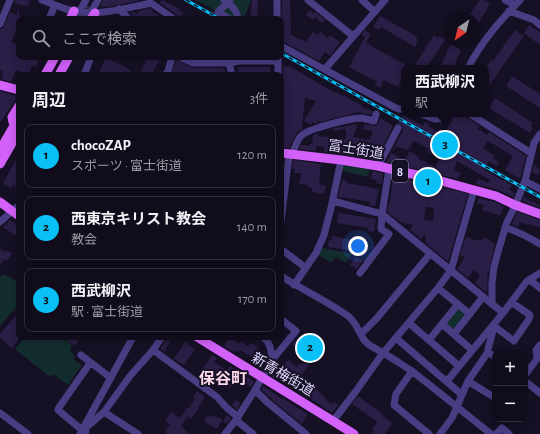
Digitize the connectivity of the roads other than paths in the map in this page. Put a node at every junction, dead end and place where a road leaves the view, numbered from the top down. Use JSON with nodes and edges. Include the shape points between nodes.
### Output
{"nodes":[{"id":1,"x":10,"y":0,"type":"edge"},
{"id":2,"x":42,"y":0,"type":"edge"},
{"id":3,"x":86,"y":0,"type":"edge"},
{"id":4,"x":98,"y":0,"type":"edge"},
{"id":5,"x":277,"y":0,"type":"edge"},
{"id":6,"x":308,"y":0,"type":"edge"},
{"id":7,"x":362,"y":0,"type":"edge"},
{"id":8,"x":385,"y":0,"type":"edge"},
{"id":9,"x":505,"y":0,"type":"edge"},
{"id":10,"x":227,"y":1,"type":"edge"},
{"id":11,"x":518,"y":2,"type":"edge"},
{"id":12,"x":55,"y":5,"type":"junction"},
{"id":13,"x":119,"y":9,"type":"junction"},
{"id":14,"x":509,"y":11,"type":"junction"},
{"id":15,"x":375,"y":12,"type":"junction"},
{"id":16,"x":74,"y":14,"type":"edge"},
{"id":17,"x":92,"y":15,"type":"edge"},
{"id":18,"x":50,"y":16,"type":"edge"},
{"id":19,"x":126,"y":16,"type":"edge"},
{"id":20,"x":170,"y":16,"type":"edge"},
{"id":21,"x":225,"y":16,"type":"edge"},
{"id":22,"x":237,"y":16,"type":"edge"},
{"id":23,"x":278,"y":16,"type":"edge"},
{"id":24,"x":0,"y":24,"type":"edge"},
{"id":25,"x":540,"y":25,"type":"edge"},
{"id":26,"x":353,"y":36,"type":"junction"},
{"id":27,"x":284,"y":48,"type":"edge"},
{"id":28,"x":46,"y":60,"type":"edge"},
{"id":29,"x":53,"y":60,"type":"edge"},
{"id":30,"x":61,"y":60,"type":"edge"},
{"id":31,"x":67,"y":60,"type":"edge"},
{"id":32,"x":90,"y":60,"type":"edge"},
{"id":33,"x":171,"y":60,"type":"edge"},
{"id":34,"x":186,"y":60,"type":"edge"},
{"id":35,"x":258,"y":60,"type":"edge"},
{"id":36,"x":278,"y":60,"type":"edge"},
{"id":37,"x":229,"y":63,"type":"junction"},
{"id":38,"x":470,"y":65,"type":"edge"},
{"id":39,"x":325,"y":68,"type":"junction"},
{"id":40,"x":40,"y":72,"type":"edge"},
{"id":41,"x":46,"y":72,"type":"edge"},
{"id":42,"x":55,"y":72,"type":"edge"},
{"id":43,"x":60,"y":72,"type":"edge"},
{"id":44,"x":85,"y":72,"type":"edge"},
{"id":45,"x":167,"y":72,"type":"edge"},
{"id":46,"x":231,"y":72,"type":"edge"},
{"id":47,"x":278,"y":72,"type":"edge"},
{"id":48,"x":0,"y":85,"type":"edge"},
{"id":49,"x":16,"y":89,"type":"edge"},
{"id":50,"x":401,"y":109,"type":"edge"},
{"id":51,"x":16,"y":111,"type":"edge"},
{"id":52,"x":376,"y":114,"type":"dead end"},
{"id":53,"x":427,"y":117,"type":"edge"},
{"id":54,"x":444,"y":117,"type":"edge"},
{"id":55,"x":475,"y":117,"type":"edge"},
{"id":56,"x":16,"y":128,"type":"edge"},
{"id":57,"x":398,"y":128,"type":"dead end"},
{"id":58,"x":540,"y":134,"type":"edge"},
{"id":59,"x":0,"y":150,"type":"edge"},
{"id":60,"x":531,"y":153,"type":"junction"},
{"id":61,"x":287,"y":154,"type":"edge"},
{"id":62,"x":341,"y":160,"type":"junction"},
{"id":63,"x":0,"y":164,"type":"edge"},
{"id":64,"x":378,"y":166,"type":"junction"},
{"id":65,"x":390,"y":169,"type":"junction"},
{"id":66,"x":525,"y":181,"type":"junction"},
{"id":67,"x":284,"y":188,"type":"edge"},
{"id":68,"x":540,"y":189,"type":"edge"},
{"id":69,"x":474,"y":190,"type":"junction"},
{"id":70,"x":333,"y":201,"type":"junction"},
{"id":71,"x":0,"y":202,"type":"edge"},
{"id":72,"x":515,"y":205,"type":"junction"},
{"id":73,"x":16,"y":210,"type":"edge"},
{"id":74,"x":16,"y":211,"type":"edge"},
{"id":75,"x":382,"y":214,"type":"junction"},
{"id":76,"x":540,"y":214,"type":"edge"},
{"id":77,"x":0,"y":222,"type":"edge"},
{"id":78,"x":506,"y":227,"type":"junction"},
{"id":79,"x":540,"y":244,"type":"edge"},
{"id":80,"x":284,"y":251,"type":"edge"},
{"id":81,"x":430,"y":254,"type":"junction"},
{"id":82,"x":306,"y":268,"type":"junction"},
{"id":83,"x":451,"y":270,"type":"junction"},
{"id":84,"x":360,"y":273,"type":"dead end"},
{"id":85,"x":540,"y":273,"type":"edge"},
{"id":86,"x":284,"y":278,"type":"edge"},
{"id":87,"x":530,"y":280,"type":"junction"},
{"id":88,"x":294,"y":285,"type":"junction"},
{"id":89,"x":438,"y":288,"type":"junction"},
{"id":90,"x":540,"y":288,"type":"edge"},
{"id":91,"x":484,"y":297,"type":"junction"},
{"id":92,"x":511,"y":302,"type":"junction"},
{"id":93,"x":458,"y":304,"type":"junction"},
{"id":94,"x":492,"y":304,"type":"junction"},
{"id":95,"x":503,"y":313,"type":"junction"},
{"id":96,"x":470,"y":314,"type":"junction"},
{"id":97,"x":284,"y":321,"type":"edge"},
{"id":98,"x":408,"y":323,"type":"junction"},
{"id":99,"x":442,"y":324,"type":"junction"},
{"id":100,"x":494,"y":325,"type":"junction"},
{"id":101,"x":361,"y":334,"type":"junction"},
{"id":102,"x":454,"y":334,"type":"junction"},
{"id":103,"x":396,"y":338,"type":"junction"},
{"id":104,"x":131,"y":340,"type":"edge"},
{"id":105,"x":160,"y":340,"type":"edge"},
{"id":106,"x":202,"y":340,"type":"edge"},
{"id":107,"x":267,"y":340,"type":"edge"},
{"id":108,"x":429,"y":340,"type":"junction"},
{"id":109,"x":540,"y":345,"type":"edge"},
{"id":110,"x":154,"y":350,"type":"junction"},
{"id":111,"x":472,"y":350,"type":"junction"},
{"id":112,"x":488,"y":352,"type":"junction"},
{"id":113,"x":383,"y":353,"type":"junction"},
{"id":114,"x":81,"y":355,"type":"dead end"},
{"id":115,"x":492,"y":355,"type":"edge"},
{"id":116,"x":272,"y":360,"type":"junction"},
{"id":117,"x":90,"y":363,"type":"junction"},
{"id":118,"x":459,"y":366,"type":"junction"},
{"id":119,"x":412,"y":371,"type":"junction"},
{"id":120,"x":528,"y":371,"type":"edge"},
{"id":121,"x":111,"y":378,"type":"junction"},
{"id":122,"x":262,"y":378,"type":"junction"},
{"id":123,"x":447,"y":381,"type":"junction"},
{"id":124,"x":468,"y":381,"type":"junction"},
{"id":125,"x":528,"y":383,"type":"edge"},
{"id":126,"x":255,"y":390,"type":"junction"},
{"id":127,"x":540,"y":393,"type":"edge"},
{"id":128,"x":461,"y":394,"type":"junction"},
{"id":129,"x":492,"y":396,"type":"edge"},
{"id":130,"x":456,"y":406,"type":"junction"},
{"id":131,"x":104,"y":412,"type":"junction"},
{"id":132,"x":0,"y":413,"type":"edge"},
{"id":133,"x":237,"y":418,"type":"junction"},
{"id":134,"x":333,"y":421,"type":"junction"},
{"id":135,"x":83,"y":431,"type":"edge"},
{"id":136,"x":28,"y":434,"type":"edge"},
{"id":137,"x":138,"y":434,"type":"edge"},
{"id":138,"x":225,"y":434,"type":"edge"},
{"id":139,"x":253,"y":434,"type":"edge"},
{"id":140,"x":306,"y":434,"type":"edge"},
{"id":141,"x":354,"y":434,"type":"edge"},
{"id":142,"x":429,"y":434,"type":"edge"},
{"id":143,"x":440,"y":434,"type":"edge"},
{"id":144,"x":491,"y":434,"type":"edge"},
{"id":145,"x":496,"y":434,"type":"edge"},
{"id":146,"x":509,"y":434,"type":"edge"}],
"edges":[{"from":1,"to":24,"type":"street"},
{"from":2,"to":12,"type":"street"},
{"from":3,"to":16,"type":"street"},
{"from":4,"to":17,"type":"street"},
{"from":5,"to":23,"type":"street"},
{"from":6,"to":26,"type":"street"},
{"from":7,"to":15,"type":"street"},
{"from":8,"to":15,"type":"street"},
{"from":9,"to":11,"type":"street"},
{"from":10,"to":21,"type":"street","via":[[218,12]]},
{"from":10,"to":22,"type":"street"},
{"from":11,"to":14,"type":"street"},
{"from":12,"to":16,"type":"street"},
{"from":12,"to":18,"type":"street"},
{"from":13,"to":17,"type":"street"},
{"from":13,"to":19,"type":"street"},
{"from":13,"to":20,"type":"street","via":[[151,3]]},
{"from":14,"to":25,"type":"street","via":[[534,20]]},
{"from":14,"to":38,"type":"street","via":[[487,37]]},
{"from":15,"to":26,"type":"street"},
{"from":16,"to":17,"type":"street"},
{"from":26,"to":39,"type":"street"},
{"from":27,"to":39,"type":"street"},
{"from":28,"to":40,"type":"main road"},
{"from":29,"to":41,"type":"main road"},
{"from":30,"to":42,"type":"main road"},
{"from":31,"to":43,"type":"main road"},
{"from":32,"to":44,"type":"street"},
{"from":33,"to":45,"type":"street"},
{"from":34,"to":37,"type":"street","via":[[193,63]]},
{"from":35,"to":37,"type":"street"},
{"from":36,"to":47,"type":"street"},
{"from":37,"to":46,"type":"street"},
{"from":39,"to":50,"type":"street"},
{"from":48,"to":49,"type":"main road"},
{"from":51,"to":56,"type":"main road","via":[[12,118]]},
{"from":52,"to":61,"type":"street","via":[[374,121],[362,118],[315,128],[302,135]]},
{"from":53,"to":54,"type":"street","via":[[438,120]]},
{"from":55,"to":60,"type":"street"},
{"from":56,"to":59,"type":"main road"},
{"from":56,"to":63,"type":"main road"},
{"from":57,"to":64,"type":"street"},
{"from":58,"to":60,"type":"street"},
{"from":60,"to":66,"type":"street"},
{"from":61,"to":62,"type":"main road","name":"富士街道","number":"8"},
{"from":61,"to":67,"type":"street"},
{"from":62,"to":64,"type":"main road","name":"富士街道","number":"8"},
{"from":62,"to":70,"type":"street"},
{"from":64,"to":65,"type":"main road","name":"富士街道","number":"8"},
{"from":65,"to":69,"type":"main road","name":"富士街道","number":"8"},
{"from":65,"to":75,"type":"street"},
{"from":66,"to":68,"type":"street"},
{"from":66,"to":72,"type":"street"},
{"from":69,"to":72,"type":"main road","name":"富士街道","number":"8"},
{"from":69,"to":83,"type":"street"},
{"from":70,"to":75,"type":"street"},
{"from":70,"to":82,"type":"street","via":[[324,235]]},
{"from":71,"to":73,"type":"main road"},
{"from":72,"to":76,"type":"main road","name":"富士街道","number":"8"},
{"from":72,"to":78,"type":"street"},
{"from":74,"to":77,"type":"street"},
{"from":75,"to":81,"type":"street"},
{"from":75,"to":84,"type":"street","via":[[381,229],[389,234]]},
{"from":78,"to":79,"type":"street"},
{"from":78,"to":94,"type":"street","via":[[494,267]]},
{"from":80,"to":82,"type":"street"},
{"from":81,"to":83,"type":"street"},
{"from":81,"to":101,"type":"street"},
{"from":82,"to":88,"type":"street"},
{"from":83,"to":89,"type":"street"},
{"from":83,"to":91,"type":"street"},
{"from":85,"to":87,"type":"street"},
{"from":86,"to":88,"type":"street"},
{"from":87,"to":90,"type":"street"},
{"from":87,"to":92,"type":"street"},
{"from":88,"to":101,"type":"street","via":[[349,316]]},
{"from":89,"to":93,"type":"street"},
{"from":89,"to":98,"type":"street"},
{"from":91,"to":94,"type":"street"},
{"from":91,"to":96,"type":"street"},
{"from":92,"to":95,"type":"street"},
{"from":92,"to":100,"type":"street","via":[[530,315],[514,341]]},
{"from":93,"to":96,"type":"street"},
{"from":93,"to":99,"type":"street"},
{"from":94,"to":95,"type":"street"},
{"from":95,"to":100,"type":"street"},
{"from":96,"to":102,"type":"street"},
{"from":97,"to":116,"type":"street","via":[[296,331]]},
{"from":98,"to":103,"type":"street"},
{"from":98,"to":108,"type":"street"},
{"from":99,"to":102,"type":"street"},
{"from":99,"to":108,"type":"street"},
{"from":100,"to":111,"type":"street"},
{"from":100,"to":112,"type":"street"},
{"from":101,"to":113,"type":"street","via":[[366,342]]},
{"from":102,"to":111,"type":"street"},
{"from":103,"to":113,"type":"street"},
{"from":103,"to":123,"type":"street"},
{"from":104,"to":121,"type":"street"},
{"from":105,"to":110,"type":"street"},
{"from":106,"to":122,"type":"main road","name":"新青梅街道"},
{"from":107,"to":116,"type":"street"},
{"from":108,"to":118,"type":"street"},
{"from":109,"to":120,"type":"street","via":[[536,350],[537,359]]},
{"from":110,"to":131,"type":"street","via":[[130,376]]},
{"from":110,"to":133,"type":"street","via":[[217,397]]},
{"from":111,"to":118,"type":"street"},
{"from":112,"to":115,"type":"street"},
{"from":112,"to":124,"type":"street"},
{"from":113,"to":119,"type":"street"},
{"from":113,"to":134,"type":"street"},
{"from":114,"to":117,"type":"street"},
{"from":116,"to":122,"type":"street"},
{"from":117,"to":121,"type":"street"},
{"from":117,"to":135,"type":"street","via":[[58,409]]},
{"from":118,"to":123,"type":"street"},
{"from":119,"to":130,"type":"street"},
{"from":119,"to":142,"type":"street","via":[[396,394],[394,405]]},
{"from":121,"to":135,"type":"street"},
{"from":122,"to":126,"type":"street"},
{"from":122,"to":134,"type":"main road","name":"新青梅街道"},
{"from":123,"to":128,"type":"street"},
{"from":124,"to":128,"type":"street"},
{"from":124,"to":129,"type":"street"},
{"from":125,"to":127,"type":"street"},
{"from":126,"to":133,"type":"street"},
{"from":126,"to":140,"type":"street"},
{"from":128,"to":130,"type":"street"},
{"from":130,"to":143,"type":"street","via":[[452,418]]},
{"from":130,"to":144,"type":"street"},
{"from":131,"to":135,"type":"street"},
{"from":131,"to":137,"type":"street"},
{"from":132,"to":136,"type":"street"},
{"from":133,"to":138,"type":"street"},
{"from":133,"to":139,"type":"street"},
{"from":134,"to":141,"type":"main road","name":"新青梅街道"},
{"from":145,"to":146,"type":"street","via":[[502,428]]}]}
